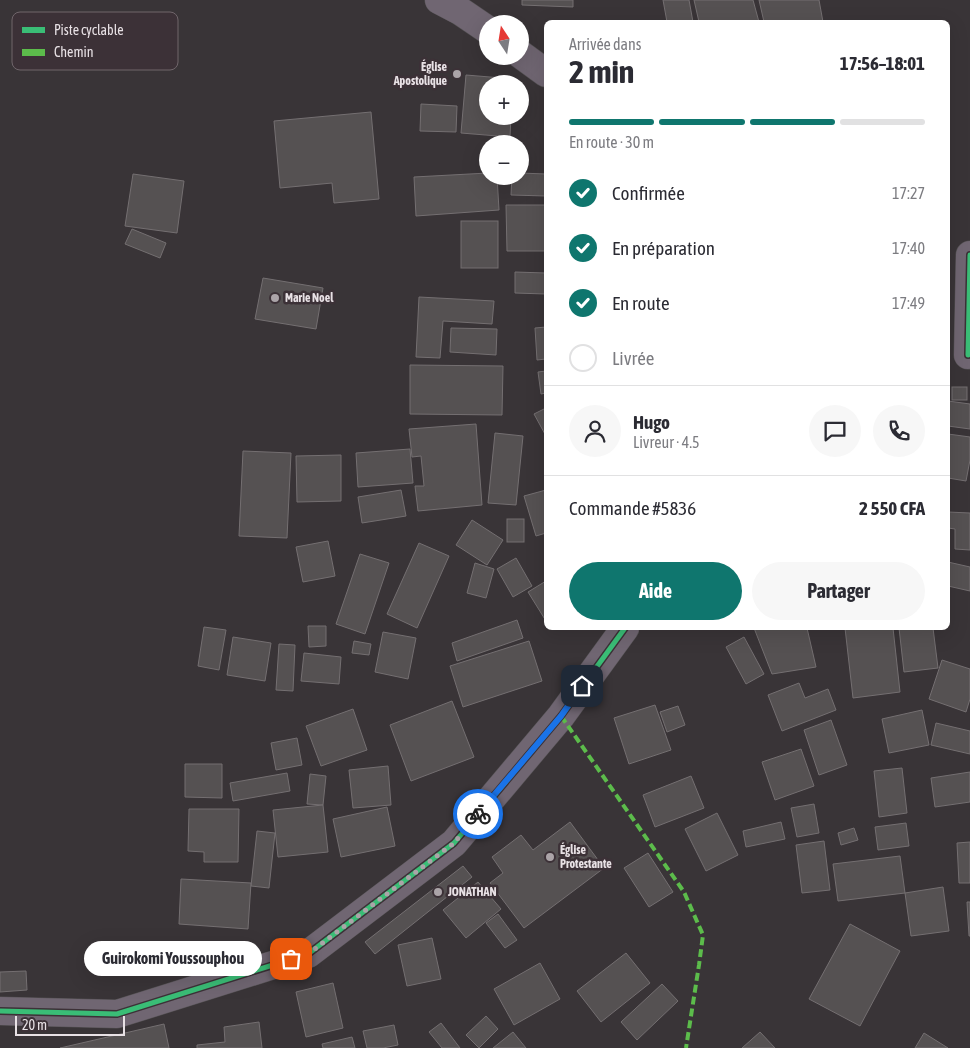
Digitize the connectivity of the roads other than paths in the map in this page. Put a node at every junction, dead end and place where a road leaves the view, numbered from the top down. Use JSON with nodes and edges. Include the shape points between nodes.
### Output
{"nodes":[{"id":1,"x":439,"y":0,"type":"edge"},
{"id":2,"x":479,"y":24,"type":"edge"},
{"id":3,"x":529,"y":60,"type":"edge"},
{"id":4,"x":544,"y":71,"type":"edge"},
{"id":5,"x":970,"y":255,"type":"edge"},
{"id":6,"x":962,"y":353,"type":"edge"},
{"id":7,"x":624,"y":630,"type":"edge"},
{"id":8,"x":0,"y":1012,"type":"edge"}],
"edges":[{"from":1,"to":2,"type":"street"},
{"from":3,"to":4,"type":"street"},
{"from":5,"to":6,"type":"street"},
{"from":7,"to":8,"type":"street","via":[[561,716],[454,843],[308,954],[117,1014]]}]}
